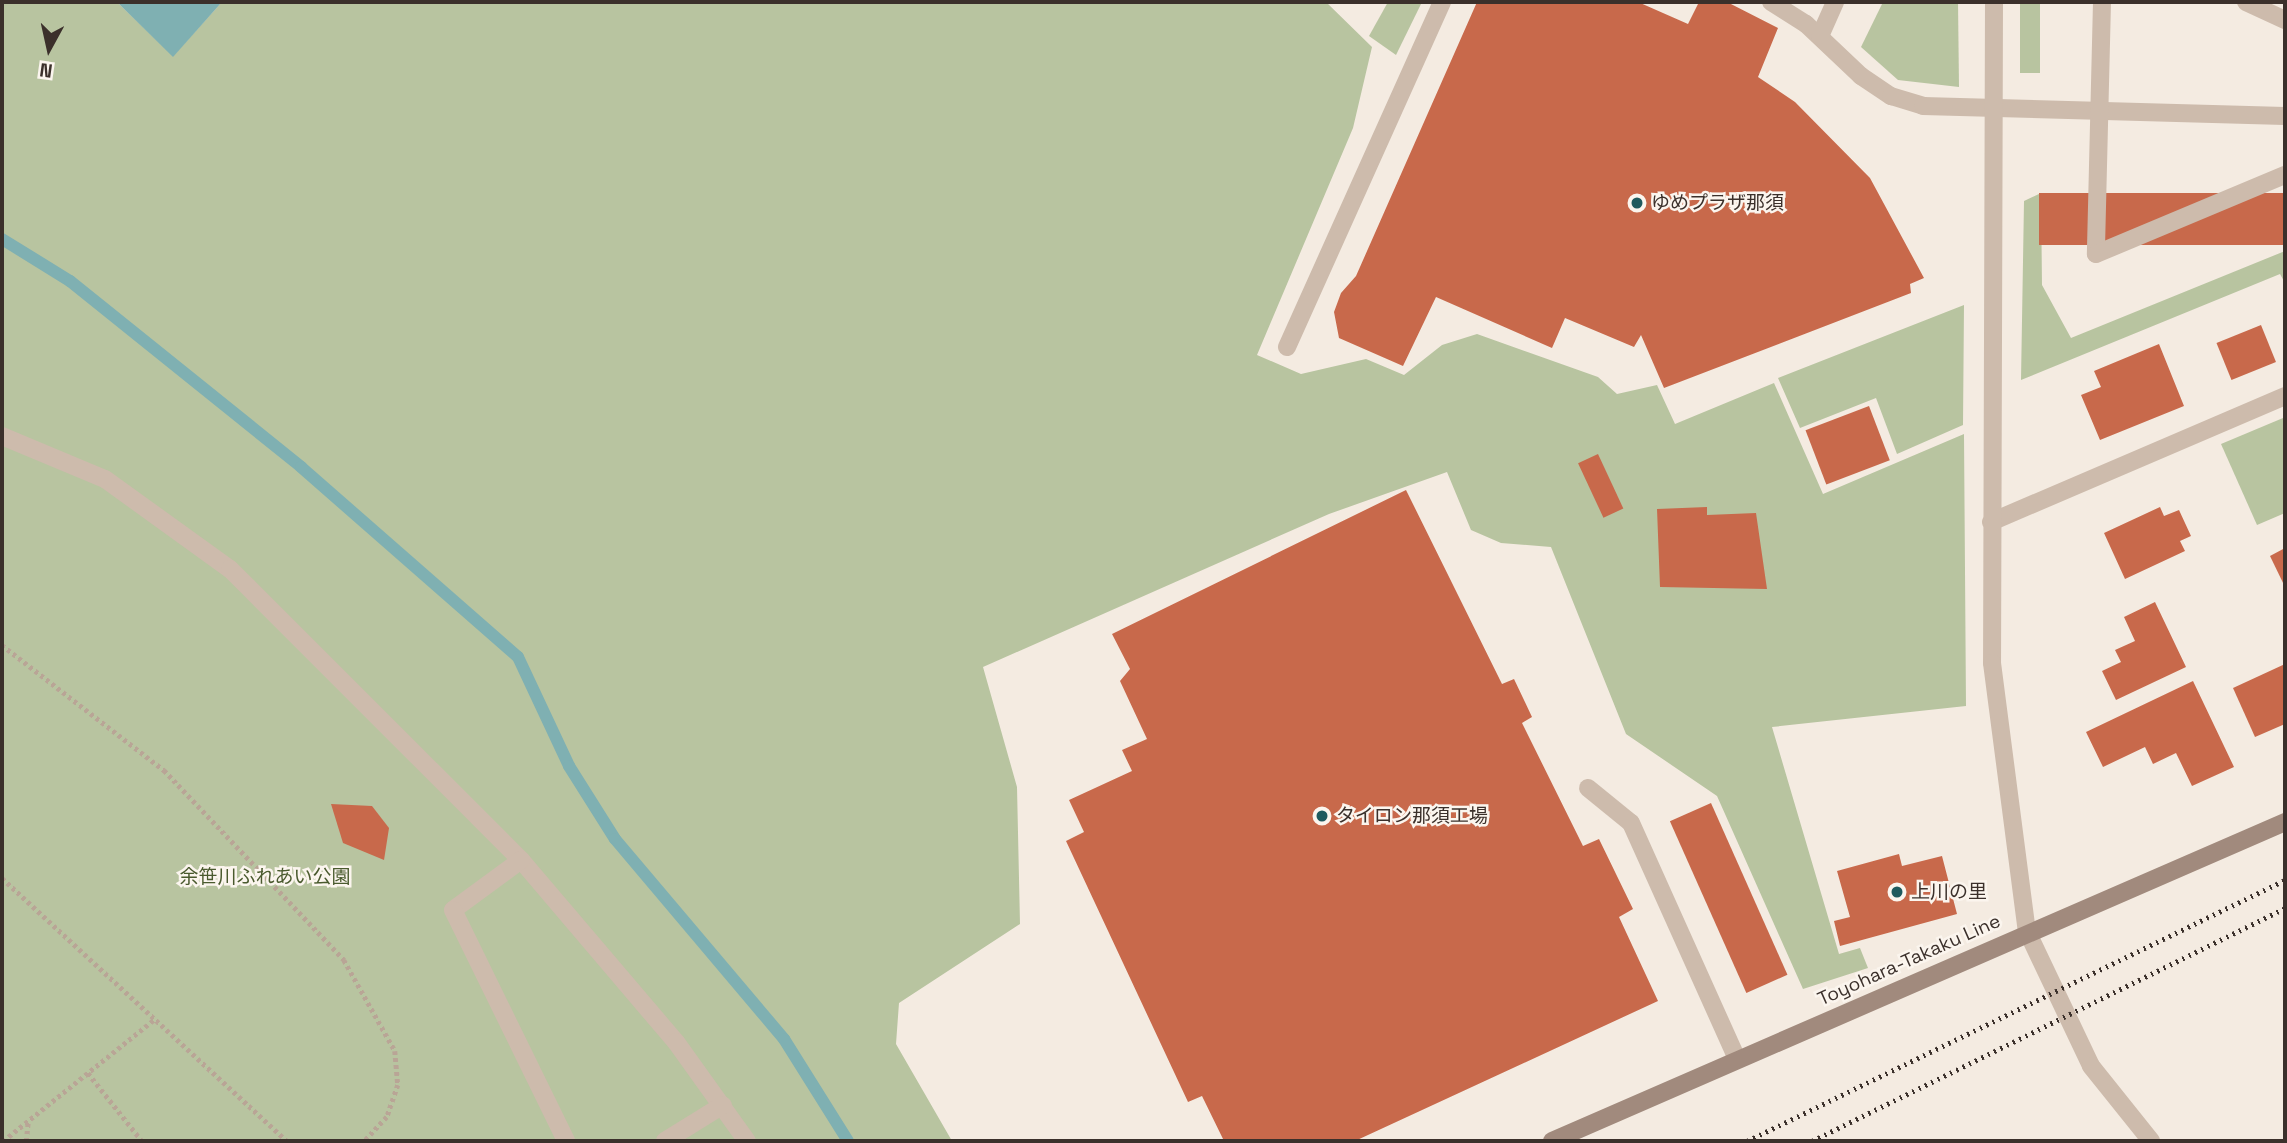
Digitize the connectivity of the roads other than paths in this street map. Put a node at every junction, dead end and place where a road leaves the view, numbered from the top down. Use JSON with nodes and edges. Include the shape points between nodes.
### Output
{"nodes":[{"id":1,"x":1442,"y":2,"type":"edge"},
{"id":2,"x":1771,"y":2,"type":"edge"},
{"id":3,"x":1835,"y":2,"type":"edge"},
{"id":4,"x":1994,"y":2,"type":"edge"},
{"id":5,"x":2102,"y":2,"type":"edge"},
{"id":6,"x":2246,"y":2,"type":"edge"},
{"id":7,"x":2285,"y":20,"type":"edge"},
{"id":8,"x":1820,"y":36,"type":"junction"},
{"id":9,"x":1994,"y":108,"type":"junction"},
{"id":10,"x":2100,"y":111,"type":"junction"},
{"id":11,"x":2285,"y":116,"type":"edge"},
{"id":12,"x":2285,"y":175,"type":"edge"},
{"id":13,"x":1287,"y":347,"type":"dead end"},
{"id":14,"x":2285,"y":396,"type":"edge"},
{"id":15,"x":2,"y":436,"type":"edge"},
{"id":16,"x":1991,"y":522,"type":"junction"},
{"id":17,"x":1588,"y":788,"type":"dead end"},
{"id":18,"x":2285,"y":822,"type":"edge"},
{"id":19,"x":521,"y":860,"type":"junction"},
{"id":20,"x":2028,"y":931,"type":"junction"},
{"id":21,"x":1737,"y":1059,"type":"junction"},
{"id":22,"x":723,"y":1105,"type":"junction"},
{"id":23,"x":566,"y":1141,"type":"edge"},
{"id":24,"x":665,"y":1141,"type":"edge"},
{"id":25,"x":747,"y":1141,"type":"edge"},
{"id":26,"x":1552,"y":1141,"type":"edge"},
{"id":27,"x":2151,"y":1141,"type":"edge"}],
"edges":[{"from":1,"to":13,"type":"street"},
{"from":2,"to":8,"type":"street"},
{"from":3,"to":8,"type":"street"},
{"from":4,"to":9,"type":"street"},
{"from":5,"to":10,"type":"street"},
{"from":6,"to":7,"type":"street"},
{"from":8,"to":9,"type":"street","via":[[1891,96],[1923,106]]},
{"from":9,"to":10,"type":"street"},
{"from":9,"to":16,"type":"street"},
{"from":10,"to":11,"type":"street"},
{"from":10,"to":12,"type":"street","via":[[2096,254]]},
{"from":14,"to":16,"type":"street"},
{"from":15,"to":19,"type":"street","via":[[105,480],[230,569]]},
{"from":16,"to":20,"type":"street","via":[[1994,676]]},
{"from":17,"to":21,"type":"street","via":[[1631,823]]},
{"from":18,"to":20,"type":"main road","name":"Toyohara-Takaku Line"},
{"from":19,"to":22,"type":"street"},
{"from":19,"to":23,"type":"street","via":[[453,910]]},
{"from":20,"to":21,"type":"main road","name":"Toyohara-Takaku Line"},
{"from":20,"to":27,"type":"street","via":[[2091,1066]]},
{"from":21,"to":26,"type":"main road","name":"Toyohara-Takaku Line"},
{"from":22,"to":24,"type":"street"},
{"from":22,"to":25,"type":"street"}]}
